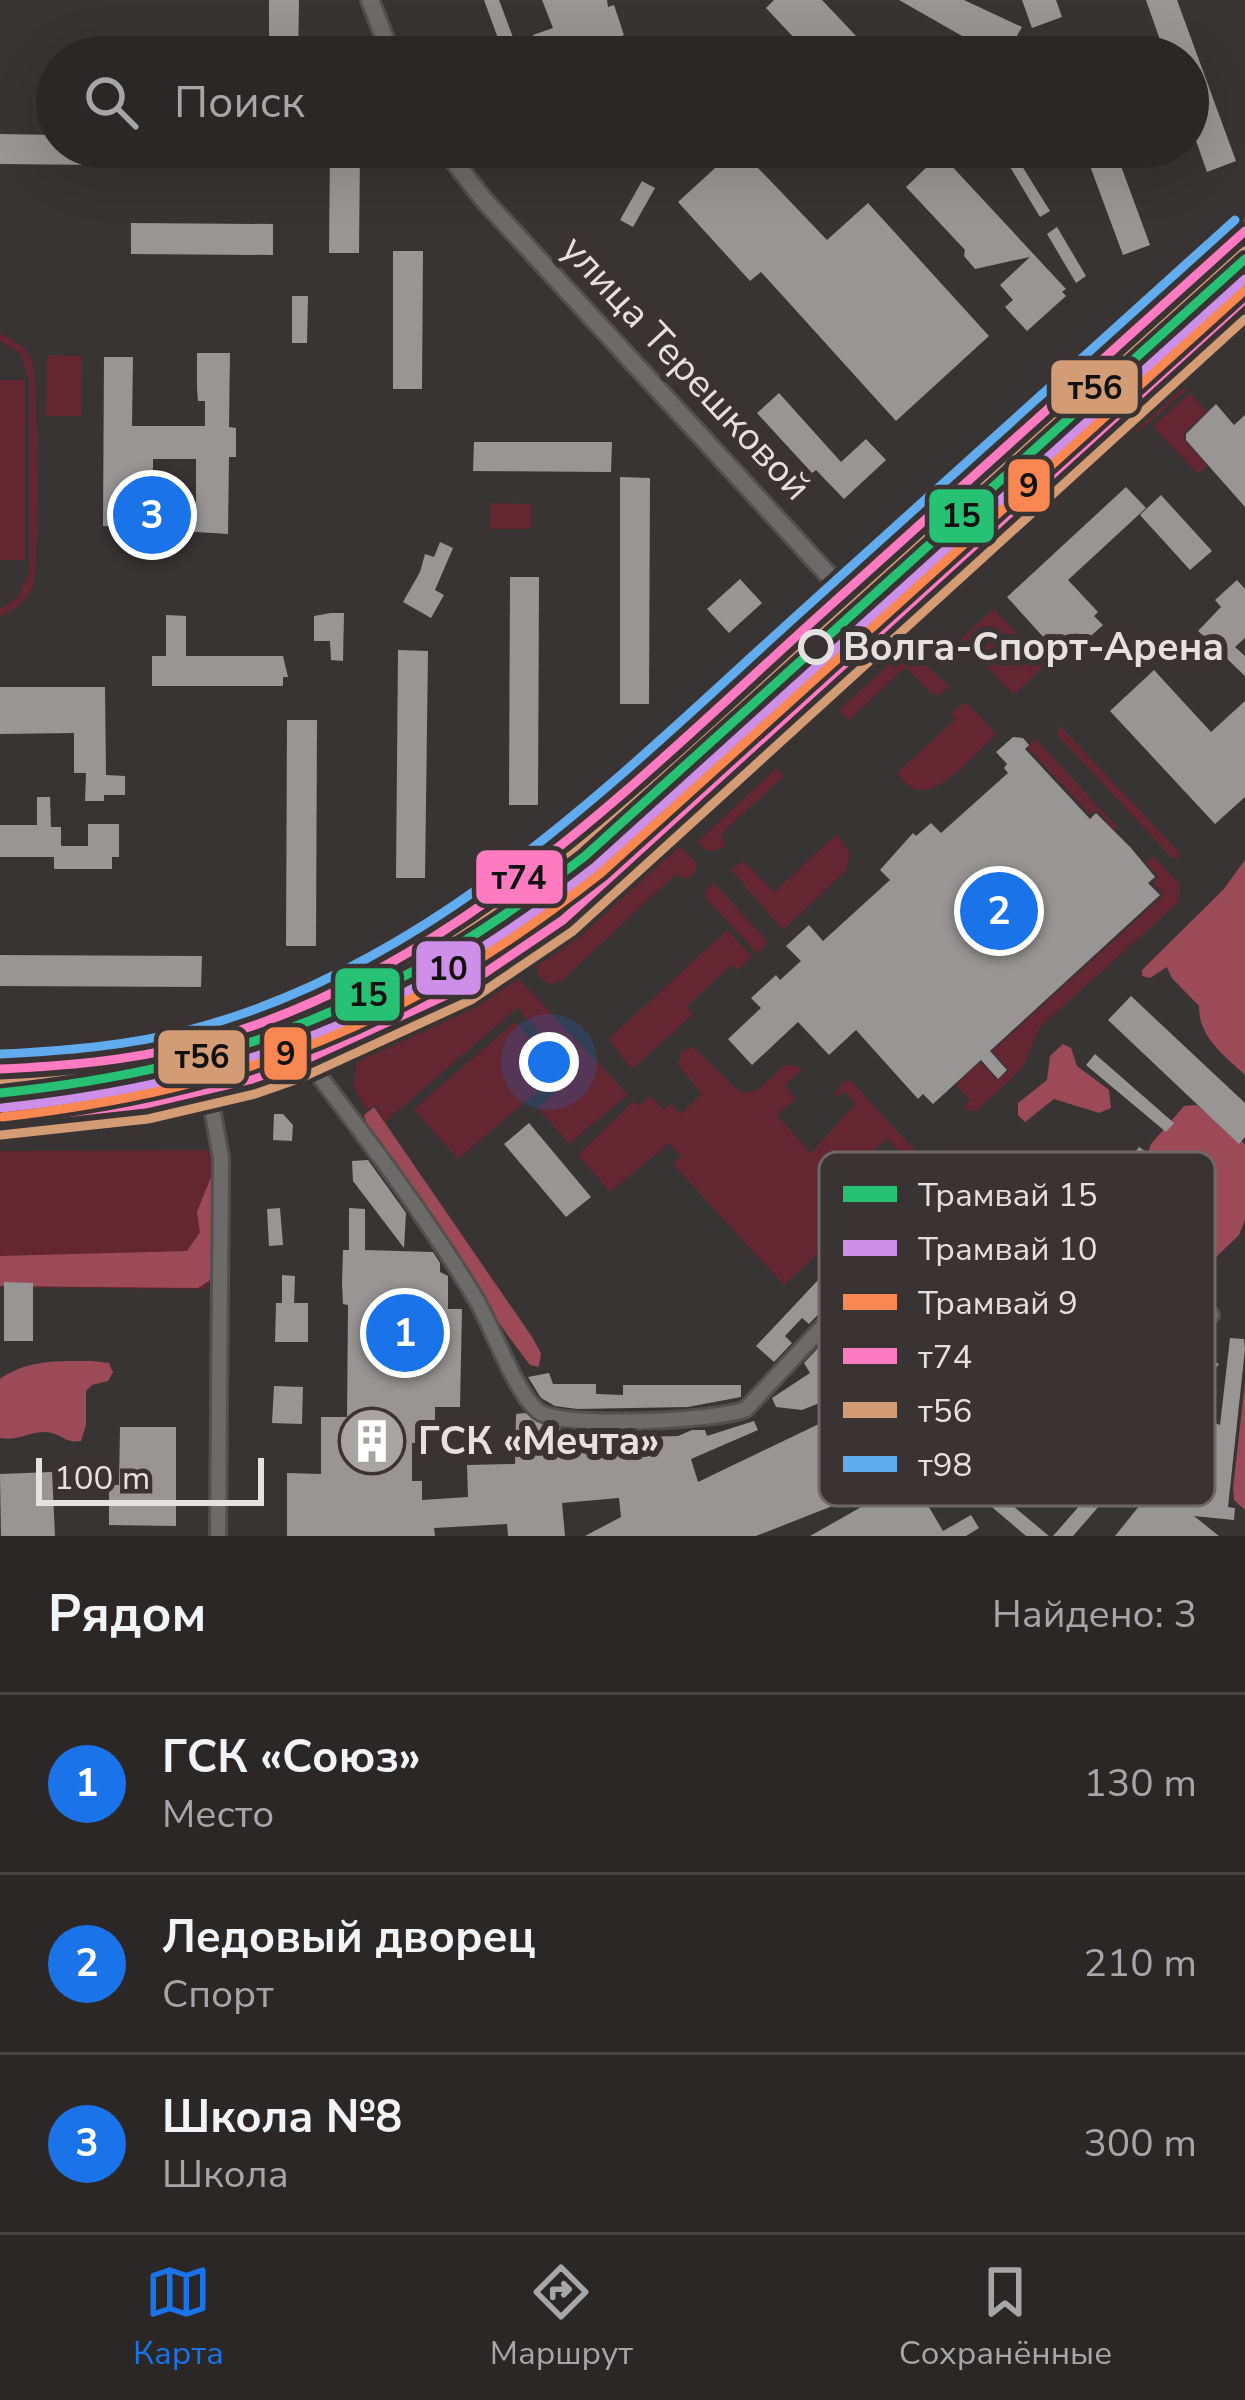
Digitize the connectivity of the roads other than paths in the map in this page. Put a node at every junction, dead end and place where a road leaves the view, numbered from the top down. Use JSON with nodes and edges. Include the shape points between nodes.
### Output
{"nodes":[{"id":1,"x":370,"y":0,"type":"edge"},
{"id":2,"x":384,"y":36,"type":"edge"},
{"id":3,"x":459,"y":168,"type":"edge"},
{"id":4,"x":1245,"y":231,"type":"edge"},
{"id":5,"x":1245,"y":299,"type":"edge"},
{"id":6,"x":844,"y":593,"type":"junction"},
{"id":7,"x":881,"y":632,"type":"junction"},
{"id":8,"x":307,"y":1060,"type":"junction"},
{"id":9,"x":0,"y":1069,"type":"edge"},
{"id":10,"x":209,"y":1090,"type":"junction"},
{"id":11,"x":0,"y":1120,"type":"edge"},
{"id":12,"x":819,"y":1331,"type":"edge"},
{"id":13,"x":218,"y":1536,"type":"edge"}],
"edges":[{"from":1,"to":2,"type":"street"},
{"from":3,"to":6,"type":"street","name":"улица Терешковой"},
{"from":4,"to":6,"type":"main road"},
{"from":5,"to":7,"type":"main road"},
{"from":6,"to":7,"type":"main road","name":"улица Терешковой"},
{"from":6,"to":9,"type":"main road","via":[[538,866],[333,994],[218,1038],[110,1060]]},
{"from":7,"to":8,"type":"main road","via":[[563,920],[464,987]]},
{"from":8,"to":10,"type":"main road"},
{"from":8,"to":12,"type":"street","via":[[465,1281],[530,1402],[547,1417],[731,1416]]},
{"from":10,"to":11,"type":"main road","via":[[98,1112]]},
{"from":10,"to":13,"type":"street","via":[[221,1158]]}]}
